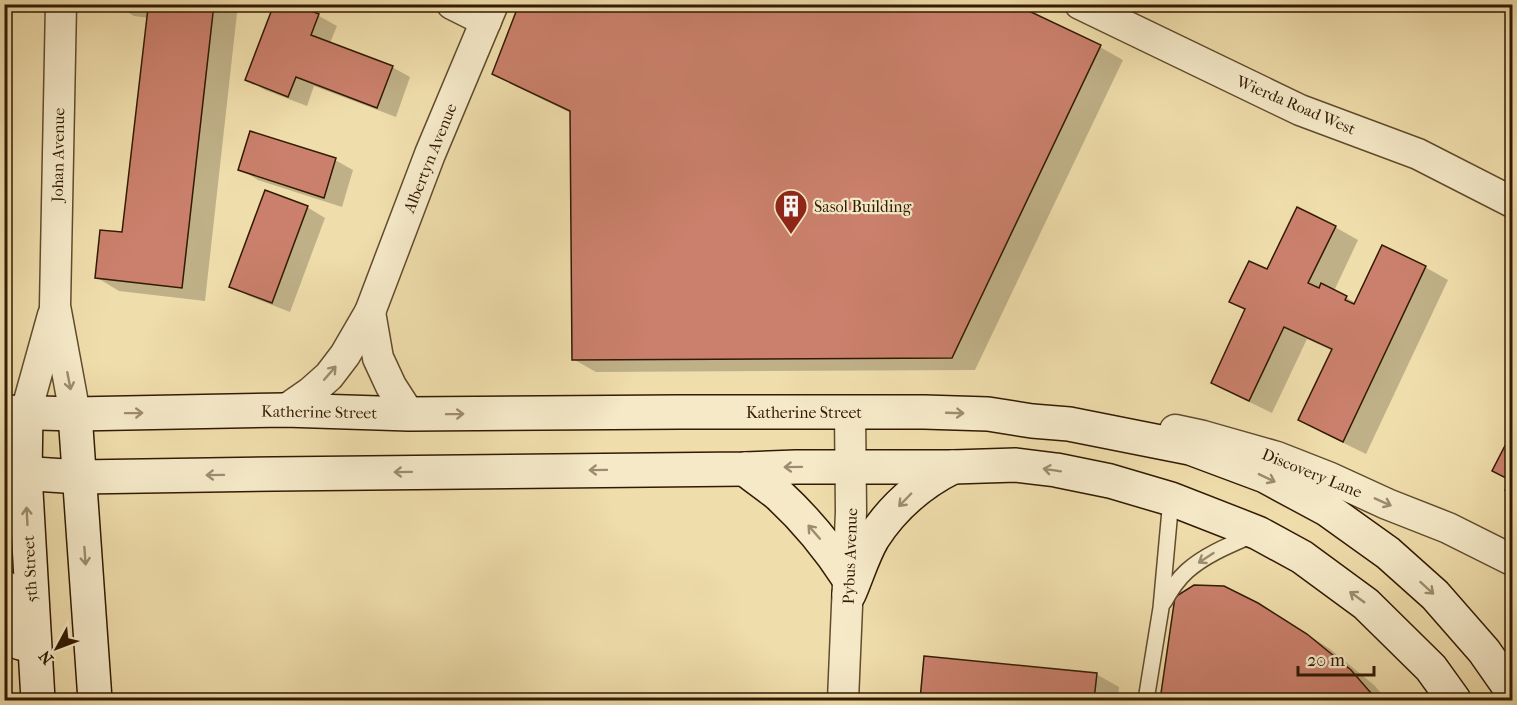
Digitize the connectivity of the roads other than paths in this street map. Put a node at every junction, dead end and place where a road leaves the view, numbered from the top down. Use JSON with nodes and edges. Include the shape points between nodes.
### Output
{"nodes":[{"id":1,"x":61,"y":4,"type":"edge"},
{"id":2,"x":452,"y":4,"type":"edge"},
{"id":3,"x":1080,"y":4,"type":"edge"},
{"id":4,"x":490,"y":13,"type":"edge"},
{"id":5,"x":1512,"y":202,"type":"edge"},
{"id":6,"x":55,"y":306,"type":"junction"},
{"id":7,"x":370,"y":312,"type":"junction"},
{"id":8,"x":285,"y":410,"type":"junction"},
{"id":9,"x":15,"y":412,"type":"edge"},
{"id":10,"x":850,"y":412,"type":"junction"},
{"id":11,"x":75,"y":414,"type":"junction"},
{"id":12,"x":409,"y":414,"type":"junction"},
{"id":13,"x":1069,"y":424,"type":"junction"},
{"id":14,"x":953,"y":467,"type":"junction"},
{"id":15,"x":851,"y":468,"type":"junction"},
{"id":16,"x":745,"y":469,"type":"junction"},
{"id":17,"x":15,"y":473,"type":"edge"},
{"id":18,"x":80,"y":477,"type":"junction"},
{"id":19,"x":1171,"y":499,"type":"junction"},
{"id":20,"x":1448,"y":528,"type":"junction"},
{"id":21,"x":1258,"y":533,"type":"junction"},
{"id":22,"x":1512,"y":560,"type":"edge"},
{"id":23,"x":1512,"y":573,"type":"edge"},
{"id":24,"x":849,"y":586,"type":"junction"},
{"id":25,"x":4,"y":587,"type":"edge"},
{"id":26,"x":1161,"y":608,"type":"junction"},
{"id":27,"x":1512,"y":691,"type":"edge"},
{"id":28,"x":33,"y":700,"type":"edge"},
{"id":29,"x":38,"y":700,"type":"edge"},
{"id":30,"x":95,"y":700,"type":"edge"},
{"id":31,"x":843,"y":700,"type":"edge"},
{"id":32,"x":1146,"y":700,"type":"edge"},
{"id":33,"x":1454,"y":700,"type":"edge"}],
"edges":[{"from":1,"to":6,"type":"street","name":"Johan Avenue"},
{"from":2,"to":4,"type":"street"},
{"from":3,"to":5,"type":"street","name":"Wierda Road West","via":[[1300,110],[1418,154]]},
{"from":4,"to":7,"type":"street","name":"Albertyn Avenue","via":[[430,154]]},
{"from":6,"to":9,"type":"street","name":"Johan Avenue"},
{"from":6,"to":11,"type":"street","name":"Johan Avenue","one_way":true},
{"from":8,"to":7,"type":"street","name":"Albertyn Avenue","one_way":true,"via":[[329,376]]},
{"from":7,"to":12,"type":"street","via":[[378,358]]},
{"from":11,"to":8,"type":"main road","name":"Katherine Street","one_way":true},
{"from":8,"to":12,"type":"main road","name":"Katherine Street"},
{"from":9,"to":11,"type":"main road","name":"Katherine Street"},
{"from":9,"to":17,"type":"main road","name":"5th Street"},
{"from":12,"to":10,"type":"main road","name":"Katherine Street","one_way":true},
{"from":10,"to":13,"type":"main road","name":"Katherine Street","one_way":true,"via":[[988,414]]},
{"from":10,"to":15,"type":"street","name":"Pybus Avenue"},
{"from":11,"to":18,"type":"main road"},
{"from":13,"to":20,"type":"street","name":"Discovery Lane","one_way":true,"via":[[1092,413],[1224,442],[1277,457]]},
{"from":13,"to":27,"type":"main road","name":"Katherine Street","one_way":true,"via":[[1190,448],[1265,476],[1328,510],[1388,553],[1435,596],[1484,651]]},
{"from":14,"to":15,"type":"main road"},
{"from":19,"to":14,"type":"main road","one_way":true,"via":[[1056,470],[1016,465]]},
{"from":14,"to":24,"type":"main road","one_way":true,"via":[[910,494],[892,513],[873,539]]},
{"from":15,"to":16,"type":"main road","one_way":true},
{"from":15,"to":24,"type":"street","name":"Pybus Avenue"},
{"from":16,"to":18,"type":"main road","one_way":true},
{"from":24,"to":16,"type":"main road","one_way":true,"via":[[832,552],[796,512]]},
{"from":17,"to":18,"type":"main road"},
{"from":29,"to":17,"type":"main road","name":"5th Street","one_way":true},
{"from":18,"to":30,"type":"main road","one_way":true},
{"from":19,"to":21,"type":"main road"},
{"from":19,"to":26,"type":"lane"},
{"from":20,"to":22,"type":"street","name":"Discovery Lane"},
{"from":20,"to":23,"type":"lane"},
{"from":21,"to":26,"type":"lane","one_way":true,"via":[[1212,554],[1186,572]]},
{"from":33,"to":21,"type":"main road","one_way":true,"via":[[1431,668],[1366,604],[1302,557]]},
{"from":24,"to":31,"type":"street","name":"Pybus Avenue"},
{"from":25,"to":28,"type":"main road"},
{"from":26,"to":32,"type":"lane"}]}
